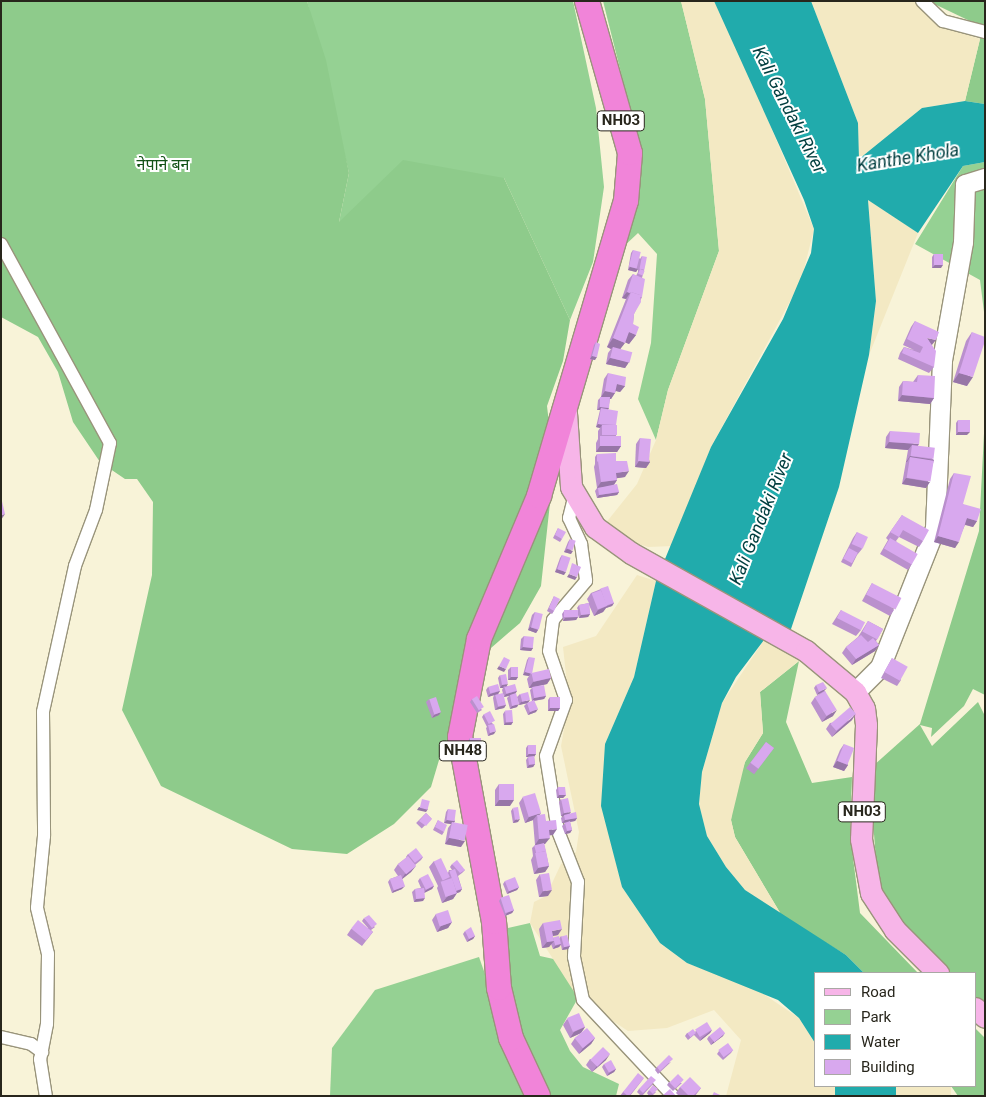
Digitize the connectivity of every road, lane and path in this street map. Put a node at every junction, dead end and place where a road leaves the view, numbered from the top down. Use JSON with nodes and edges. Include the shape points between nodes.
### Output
{"nodes":[{"id":1,"x":587,"y":1,"type":"edge"},
{"id":2,"x":922,"y":1,"type":"edge"},
{"id":3,"x":985,"y":32,"type":"edge"},
{"id":4,"x":985,"y":178,"type":"edge"},
{"id":5,"x":1,"y":244,"type":"edge"},
{"id":6,"x":566,"y":413,"type":"junction"},
{"id":7,"x":575,"y":494,"type":"junction"},
{"id":8,"x":855,"y":692,"type":"junction"},
{"id":9,"x":937,"y":972,"type":"edge"},
{"id":10,"x":1,"y":1037,"type":"edge"},
{"id":11,"x":42,"y":1052,"type":"junction"},
{"id":12,"x":46,"y":1096,"type":"edge"},
{"id":13,"x":538,"y":1096,"type":"edge"},
{"id":14,"x":673,"y":1096,"type":"edge"}],
"edges":[{"from":1,"to":6,"type":"highway","number":"NH03","via":[[630,152],[617,244]]},
{"from":2,"to":3,"type":"street","via":[[942,21]]},
{"from":4,"to":8,"type":"main road","via":[[965,184],[963,242],[942,360],[935,528],[880,667]]},
{"from":5,"to":11,"type":"street","via":[[110,443],[96,510],[75,566],[43,712],[45,799],[38,908],[48,954]]},
{"from":6,"to":7,"type":"main road","number":"NH03","via":[[571,487]]},
{"from":6,"to":13,"type":"highway","number":"NH48","via":[[539,496],[479,639],[460,737],[494,922],[500,988],[510,1038]]},
{"from":7,"to":8,"type":"main road","number":"NH03","via":[[596,527],[631,553],[806,651]]},
{"from":7,"to":14,"type":"street","via":[[569,518],[581,544],[586,581],[554,620],[549,651],[566,700],[546,756],[558,831],[578,882],[574,957],[583,1000]]},
{"from":8,"to":9,"type":"main road","number":"NH03","via":[[864,708],[866,725],[861,839],[871,893],[895,930]]},
{"from":10,"to":11,"type":"street","via":[[31,1044]]},
{"from":11,"to":12,"type":"street"}]}
